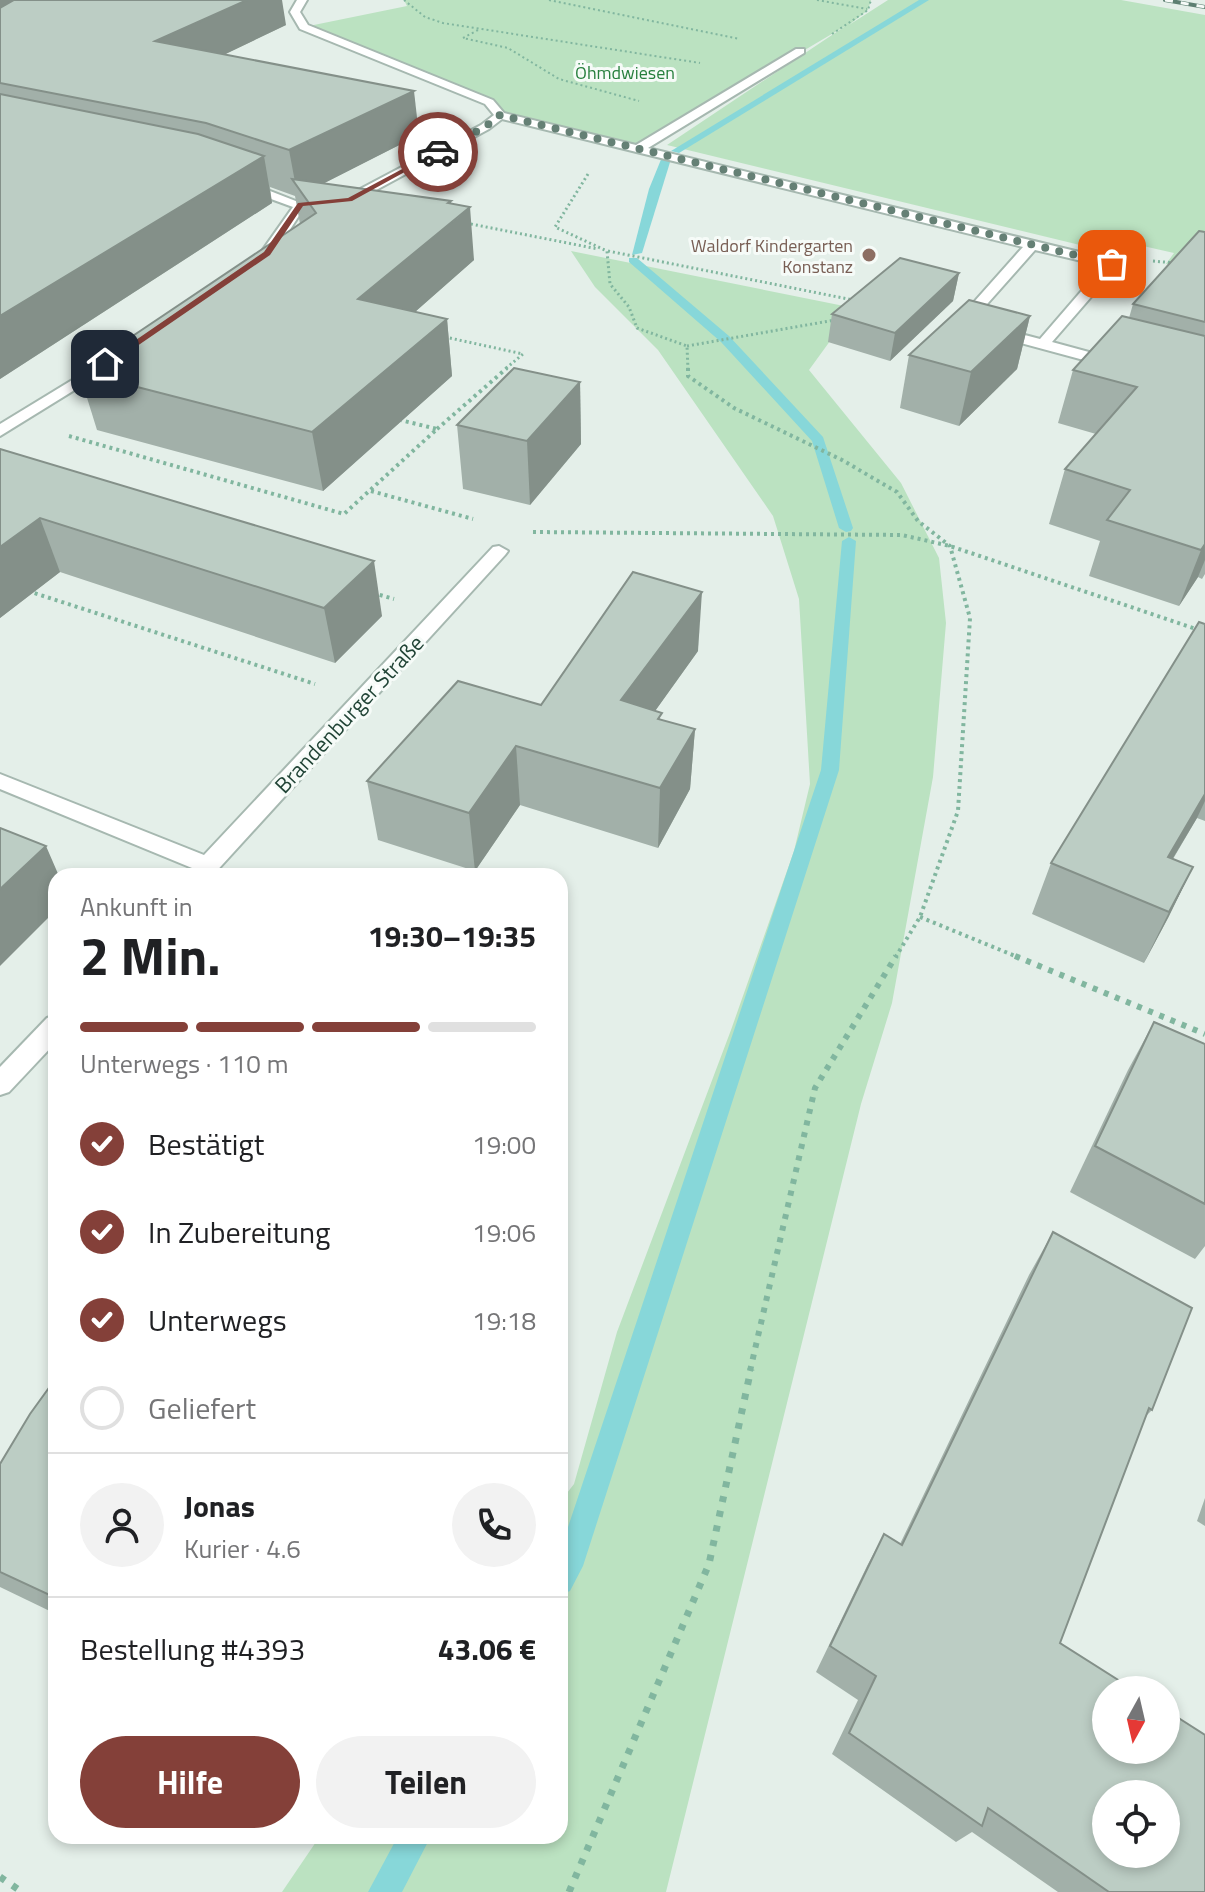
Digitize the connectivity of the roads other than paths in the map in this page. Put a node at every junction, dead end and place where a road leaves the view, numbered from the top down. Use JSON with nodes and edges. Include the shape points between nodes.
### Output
{"nodes":[{"id":1,"x":302,"y":0,"type":"edge"},
{"id":2,"x":800,"y":51,"type":"road end"},
{"id":3,"x":500,"y":115,"type":"junction"},
{"id":4,"x":639,"y":148,"type":"junction"},
{"id":5,"x":223,"y":178,"type":"edge"},
{"id":6,"x":313,"y":203,"type":"junction"},
{"id":7,"x":1032,"y":245,"type":"junction"},
{"id":8,"x":242,"y":271,"type":"edge"},
{"id":9,"x":1043,"y":344,"type":"junction"},
{"id":10,"x":127,"y":350,"type":"edge"},
{"id":11,"x":1131,"y":368,"type":"edge"},
{"id":12,"x":0,"y":431,"type":"edge"},
{"id":13,"x":499,"y":551,"type":"road end"},
{"id":14,"x":0,"y":781,"type":"edge"},
{"id":15,"x":196,"y":868,"type":"edge"},
{"id":16,"x":206,"y":868,"type":"edge"},
{"id":17,"x":48,"y":1033,"type":"edge"},
{"id":18,"x":0,"y":1084,"type":"edge"}],
"edges":[{"from":1,"to":3,"type":"street","via":[[295,12],[304,27],[489,102]]},
{"from":2,"to":4,"type":"street"},
{"from":3,"to":4,"type":"street"},
{"from":3,"to":6,"type":"street","via":[[350,199]]},
{"from":4,"to":7,"type":"street"},
{"from":5,"to":6,"type":"street"},
{"from":6,"to":8,"type":"street","via":[[267,254]]},
{"from":7,"to":9,"type":"street","via":[[963,323]]},
{"from":7,"to":9,"type":"street","via":[[1112,264]]},
{"from":9,"to":11,"type":"street"},
{"from":10,"to":12,"type":"street"},
{"from":13,"to":16,"type":"street","name":"Brandenburger Straße"},
{"from":14,"to":15,"type":"street"},
{"from":17,"to":18,"type":"street"}]}
